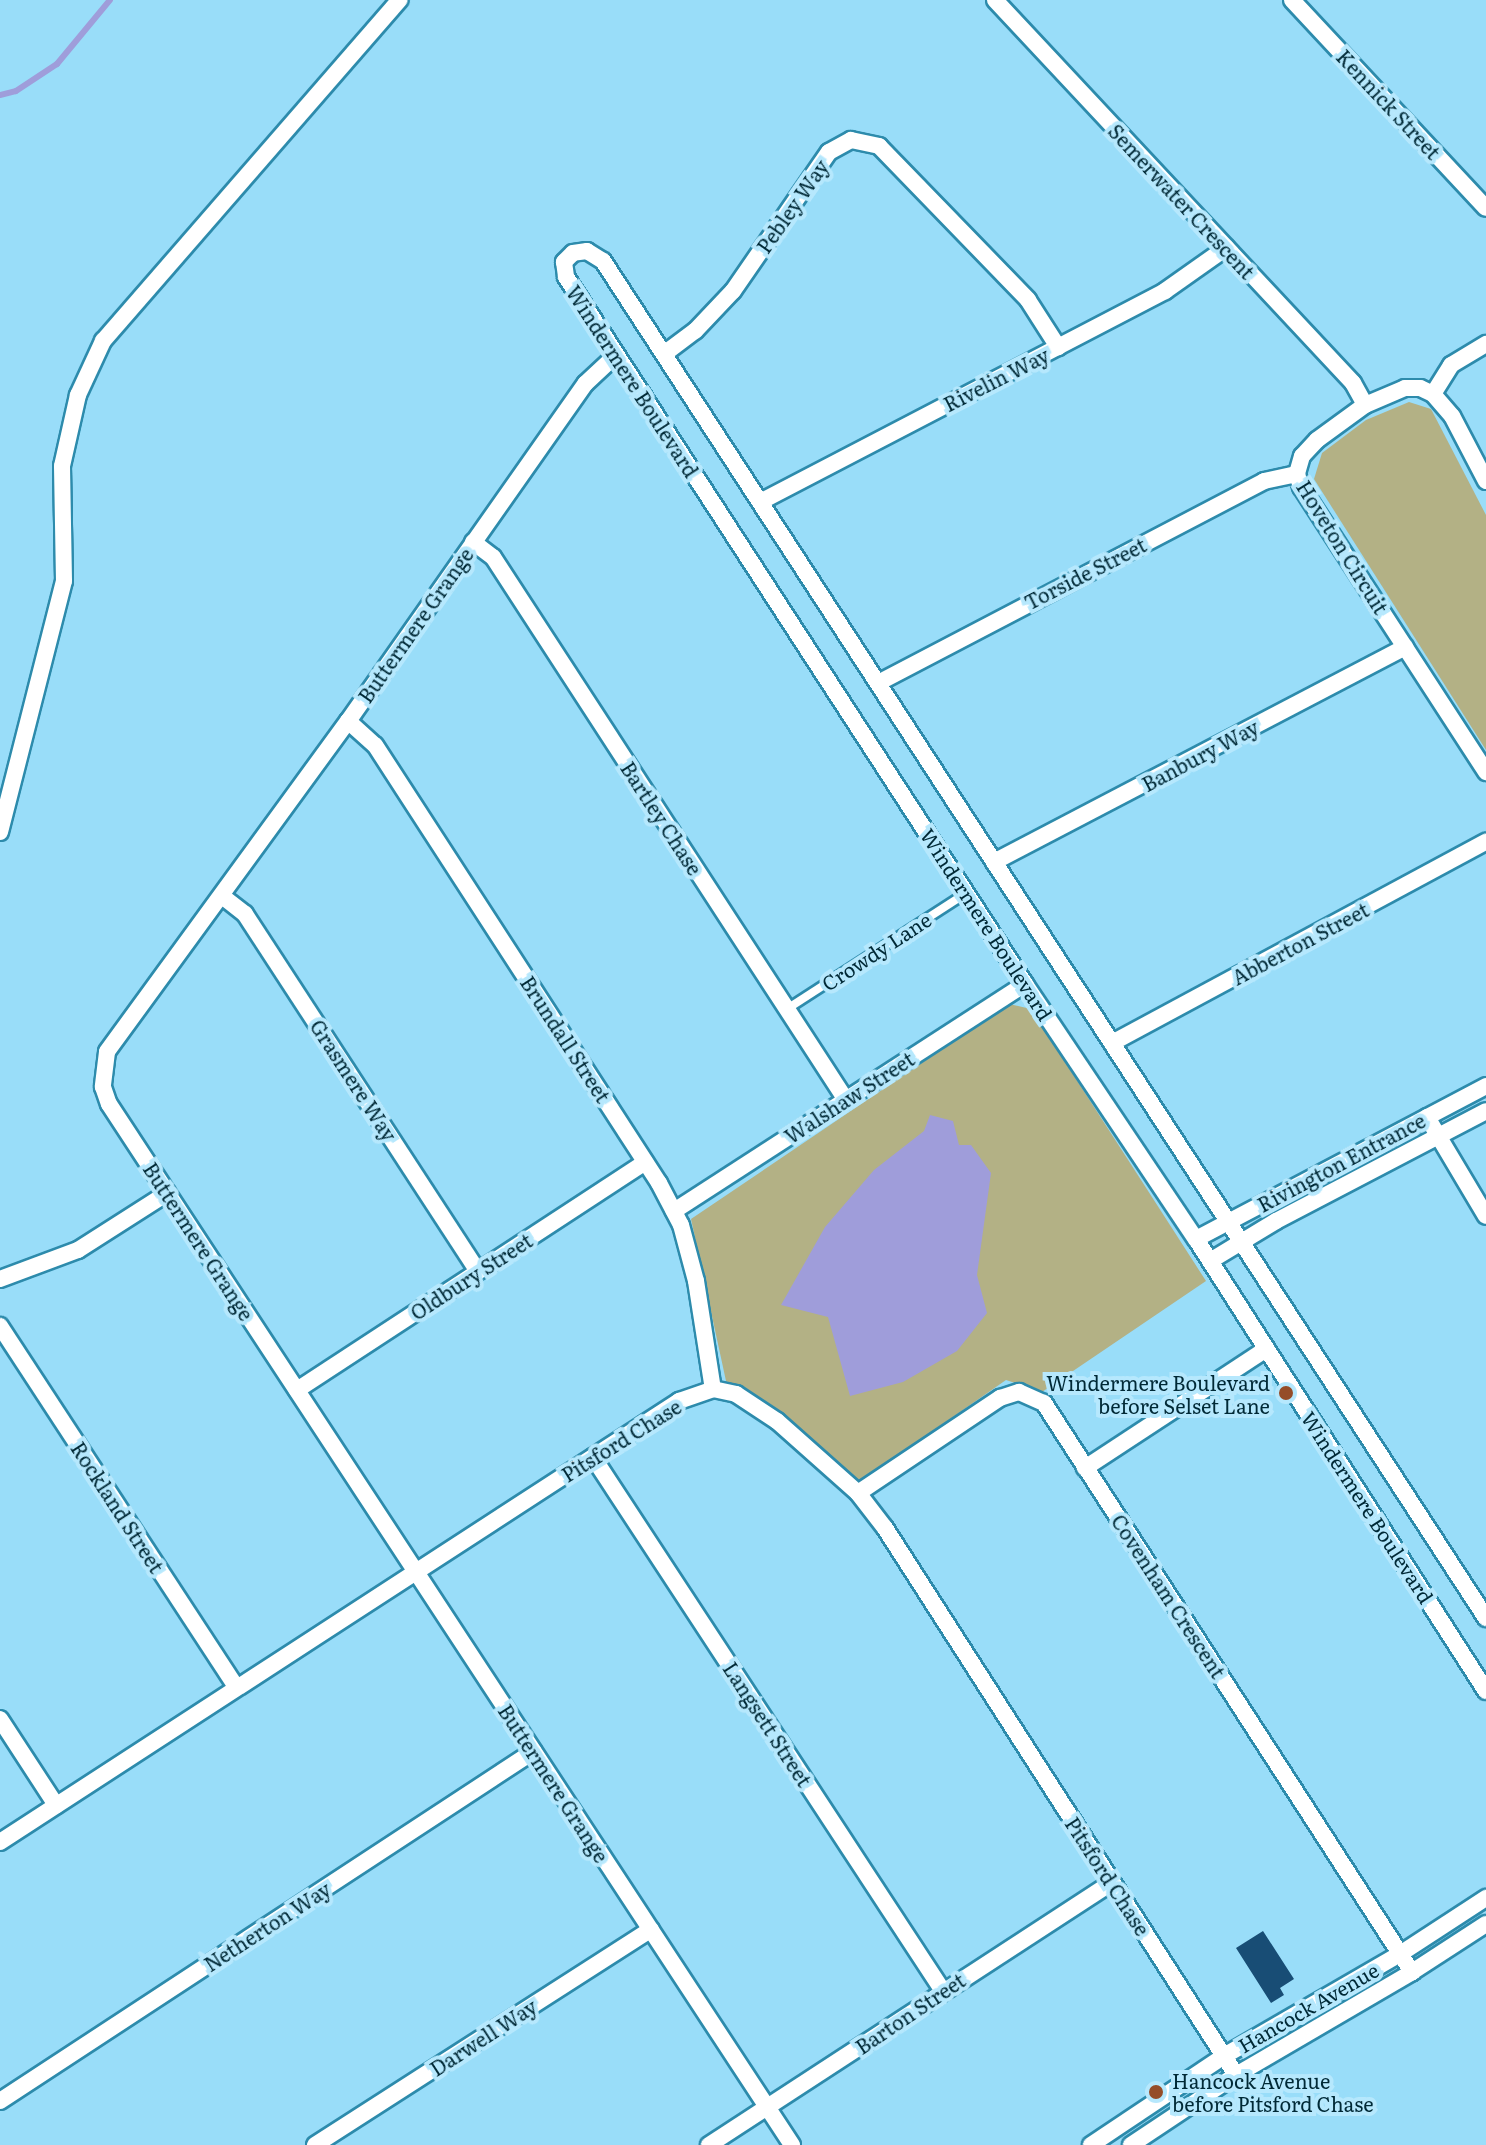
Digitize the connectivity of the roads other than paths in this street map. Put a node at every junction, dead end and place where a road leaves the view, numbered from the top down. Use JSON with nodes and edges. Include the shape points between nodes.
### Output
{"nodes":[{"id":1,"x":399,"y":0,"type":"edge"},
{"id":2,"x":995,"y":0,"type":"edge"},
{"id":3,"x":1292,"y":0,"type":"edge"},
{"id":4,"x":1486,"y":208,"type":"edge"},
{"id":5,"x":1226,"y":248,"type":"junction"},
{"id":6,"x":1486,"y":344,"type":"edge"},
{"id":7,"x":1058,"y":347,"type":"junction"},
{"id":8,"x":664,"y":354,"type":"junction"},
{"id":9,"x":616,"y":355,"type":"junction"},
{"id":10,"x":1433,"y":394,"type":"junction"},
{"id":11,"x":1365,"y":405,"type":"junction"},
{"id":12,"x":1297,"y":474,"type":"junction"},
{"id":13,"x":1486,"y":481,"type":"edge"},
{"id":14,"x":760,"y":502,"type":"junction"},
{"id":15,"x":473,"y":542,"type":"junction"},
{"id":16,"x":1405,"y":647,"type":"junction"},
{"id":17,"x":878,"y":683,"type":"junction"},
{"id":18,"x":348,"y":721,"type":"junction"},
{"id":19,"x":1486,"y":772,"type":"edge"},
{"id":20,"x":0,"y":832,"type":"edge"},
{"id":21,"x":1486,"y":842,"type":"edge"},
{"id":22,"x":994,"y":862,"type":"junction"},
{"id":23,"x":966,"y":893,"type":"junction"},
{"id":24,"x":222,"y":896,"type":"junction"},
{"id":25,"x":1025,"y":984,"type":"junction"},
{"id":26,"x":787,"y":1009,"type":"junction"},
{"id":27,"x":1112,"y":1043,"type":"junction"},
{"id":28,"x":1486,"y":1086,"type":"edge"},
{"id":29,"x":846,"y":1100,"type":"junction"},
{"id":30,"x":1486,"y":1111,"type":"edge"},
{"id":31,"x":1427,"y":1117,"type":"junction"},
{"id":32,"x":1439,"y":1136,"type":"junction"},
{"id":33,"x":645,"y":1162,"type":"junction"},
{"id":34,"x":167,"y":1193,"type":"junction"},
{"id":35,"x":674,"y":1211,"type":"junction"},
{"id":36,"x":1486,"y":1216,"type":"edge"},
{"id":37,"x":1227,"y":1221,"type":"junction"},
{"id":38,"x":1196,"y":1239,"type":"junction"},
{"id":39,"x":1241,"y":1242,"type":"junction"},
{"id":40,"x":1210,"y":1261,"type":"junction"},
{"id":41,"x":478,"y":1271,"type":"junction"},
{"id":42,"x":0,"y":1279,"type":"edge"},
{"id":43,"x":0,"y":1326,"type":"edge"},
{"id":44,"x":1266,"y":1349,"type":"junction"},
{"id":45,"x":713,"y":1389,"type":"junction"},
{"id":46,"x":297,"y":1390,"type":"junction"},
{"id":47,"x":593,"y":1457,"type":"junction"},
{"id":48,"x":1085,"y":1468,"type":"junction"},
{"id":49,"x":858,"y":1493,"type":"junction"},
{"id":50,"x":415,"y":1570,"type":"junction"},
{"id":51,"x":1486,"y":1618,"type":"edge"},
{"id":52,"x":236,"y":1687,"type":"junction"},
{"id":53,"x":1486,"y":1691,"type":"edge"},
{"id":54,"x":0,"y":1719,"type":"edge"},
{"id":55,"x":534,"y":1751,"type":"junction"},
{"id":56,"x":56,"y":1805,"type":"junction"},
{"id":57,"x":0,"y":1842,"type":"edge"},
{"id":58,"x":1112,"y":1882,"type":"junction"},
{"id":59,"x":1486,"y":1898,"type":"edge"},
{"id":60,"x":1486,"y":1924,"type":"edge"},
{"id":61,"x":651,"y":1929,"type":"junction"},
{"id":62,"x":1400,"y":1954,"type":"junction"},
{"id":63,"x":1412,"y":1972,"type":"junction"},
{"id":64,"x":943,"y":1991,"type":"junction"},
{"id":65,"x":1224,"y":2056,"type":"junction"},
{"id":66,"x":1236,"y":2075,"type":"junction"},
{"id":67,"x":0,"y":2101,"type":"edge"},
{"id":68,"x":768,"y":2108,"type":"junction"},
{"id":69,"x":315,"y":2145,"type":"edge"},
{"id":70,"x":709,"y":2145,"type":"edge"},
{"id":71,"x":792,"y":2145,"type":"edge"},
{"id":72,"x":1091,"y":2145,"type":"edge"},
{"id":73,"x":1131,"y":2145,"type":"edge"}],
"edges":[{"from":1,"to":20,"type":"street","via":[[103,341],[78,395],[62,466],[64,581]]},
{"from":2,"to":5,"type":"street","name":"Semerwater Crescent"},
{"from":3,"to":4,"type":"street","name":"Kennick Street"},
{"from":5,"to":7,"type":"street","name":"Rivelin Way","via":[[1165,291]]},
{"from":5,"to":11,"type":"street","name":"Semerwater Crescent","via":[[1353,383]]},
{"from":6,"to":10,"type":"street","via":[[1451,365]]},
{"from":7,"to":8,"type":"street","name":"Pebley Way","via":[[1028,300],[879,146],[851,140],[829,152],[733,291]]},
{"from":7,"to":14,"type":"street","name":"Rivelin Way"},
{"from":8,"to":9,"type":"street","name":"Windermere Boulevard","via":[[603,261],[587,251],[573,253],[564,262],[566,277]]},
{"from":8,"to":14,"type":"street","name":"Windermere Boulevard"},
{"from":9,"to":15,"type":"street","name":"Buttermere Grange","via":[[585,384]]},
{"from":9,"to":23,"type":"street","name":"Windermere Boulevard"},
{"from":10,"to":11,"type":"street","name":"Hoveton Circuit","via":[[1405,388]]},
{"from":10,"to":13,"type":"street","via":[[1452,416]]},
{"from":11,"to":12,"type":"street","name":"Hoveton Circuit","via":[[1317,440],[1302,456]]},
{"from":12,"to":16,"type":"street","name":"Hoveton Circuit"},
{"from":12,"to":17,"type":"street","name":"Torside Street","via":[[1264,481]]},
{"from":14,"to":17,"type":"street","name":"Windermere Boulevard"},
{"from":15,"to":18,"type":"street","name":"Buttermere Grange"},
{"from":15,"to":26,"type":"street","name":"Bartley Chase","via":[[493,557]]},
{"from":16,"to":19,"type":"street","name":"Hoveton Circuit"},
{"from":16,"to":22,"type":"street","name":"Banbury Way"},
{"from":17,"to":22,"type":"street","name":"Windermere Boulevard"},
{"from":18,"to":24,"type":"street","name":"Buttermere Grange"},
{"from":18,"to":33,"type":"street","name":"Brundall Street","via":[[375,745]]},
{"from":21,"to":27,"type":"street","name":"Abberton Street"},
{"from":22,"to":27,"type":"street","name":"Windermere Boulevard"},
{"from":23,"to":25,"type":"street","name":"Windermere Boulevard"},
{"from":23,"to":26,"type":"lane","name":"Crowdy Lane"},
{"from":24,"to":34,"type":"street","name":"Buttermere Grange","via":[[107,1052],[102,1073],[109,1104]]},
{"from":24,"to":41,"type":"street","name":"Grasmere Way","via":[[245,914]]},
{"from":25,"to":29,"type":"street","name":"Walshaw Street"},
{"from":25,"to":38,"type":"street","name":"Windermere Boulevard"},
{"from":26,"to":29,"type":"street","name":"Bartley Chase"},
{"from":27,"to":37,"type":"street","name":"Windermere Boulevard"},
{"from":28,"to":31,"type":"street","name":"Rivington Entrance"},
{"from":29,"to":35,"type":"street","name":"Walshaw Street"},
{"from":30,"to":32,"type":"street","name":"Rivington Entrance"},
{"from":31,"to":32,"type":"street"},
{"from":31,"to":37,"type":"street","name":"Rivington Entrance"},
{"from":32,"to":36,"type":"street"},
{"from":32,"to":39,"type":"street","name":"Rivington Entrance"},
{"from":33,"to":35,"type":"street","name":"Brundall Street"},
{"from":33,"to":41,"type":"street","name":"Oldbury Street"},
{"from":34,"to":42,"type":"street","via":[[78,1250]]},
{"from":34,"to":46,"type":"street","name":"Buttermere Grange"},
{"from":35,"to":45,"type":"street","name":"Brundall Street","via":[[696,1281]]},
{"from":37,"to":38,"type":"street","name":"Rivington Entrance"},
{"from":37,"to":39,"type":"street","name":"Windermere Boulevard"},
{"from":38,"to":40,"type":"street","name":"Windermere Boulevard"},
{"from":39,"to":40,"type":"street","name":"Rivington Entrance"},
{"from":39,"to":51,"type":"street","name":"Windermere Boulevard"},
{"from":40,"to":44,"type":"street","name":"Windermere Boulevard"},
{"from":41,"to":46,"type":"street","name":"Oldbury Street"},
{"from":43,"to":52,"type":"street","name":"Rockland Street"},
{"from":44,"to":48,"type":"street"},
{"from":44,"to":53,"type":"street","name":"Windermere Boulevard"},
{"from":45,"to":47,"type":"street","name":"Pitsford Chase","via":[[679,1401]]},
{"from":45,"to":49,"type":"street","name":"Pitsford Chase","via":[[736,1394],[777,1421]]},
{"from":46,"to":50,"type":"street","name":"Buttermere Grange"},
{"from":47,"to":50,"type":"street","name":"Pitsford Chase"},
{"from":47,"to":64,"type":"street","name":"Langsett Street"},
{"from":48,"to":49,"type":"street","name":"Covenham Crescent","via":[[1044,1403],[1019,1392],[1000,1398]]},
{"from":48,"to":62,"type":"street","name":"Covenham Crescent"},
{"from":49,"to":58,"type":"street","name":"Pitsford Chase"},
{"from":50,"to":52,"type":"street","name":"Pitsford Chase"},
{"from":50,"to":55,"type":"street","name":"Buttermere Grange"},
{"from":52,"to":56,"type":"street","name":"Pitsford Chase"},
{"from":54,"to":56,"type":"street"},
{"from":55,"to":61,"type":"street","name":"Buttermere Grange"},
{"from":55,"to":67,"type":"street","name":"Netherton Way"},
{"from":56,"to":57,"type":"street","name":"Pitsford Chase"},
{"from":58,"to":64,"type":"street","name":"Barton Street"},
{"from":58,"to":65,"type":"street","name":"Pitsford Chase"},
{"from":59,"to":62,"type":"street","name":"Hancock Avenue"},
{"from":60,"to":63,"type":"street","name":"Hancock Avenue"},
{"from":61,"to":68,"type":"street","name":"Buttermere Grange"},
{"from":61,"to":69,"type":"street","name":"Darwell Way"},
{"from":62,"to":63,"type":"street","name":"Covenham Crescent"},
{"from":62,"to":65,"type":"street","name":"Hancock Avenue"},
{"from":63,"to":66,"type":"street","name":"Hancock Avenue"},
{"from":64,"to":68,"type":"street","name":"Barton Street"},
{"from":65,"to":66,"type":"street","name":"Pitsford Chase"},
{"from":65,"to":72,"type":"street","name":"Hancock Avenue"},
{"from":66,"to":73,"type":"street","name":"Hancock Avenue"},
{"from":68,"to":70,"type":"street","name":"Barton Street"},
{"from":68,"to":71,"type":"street","name":"Buttermere Grange"}]}
